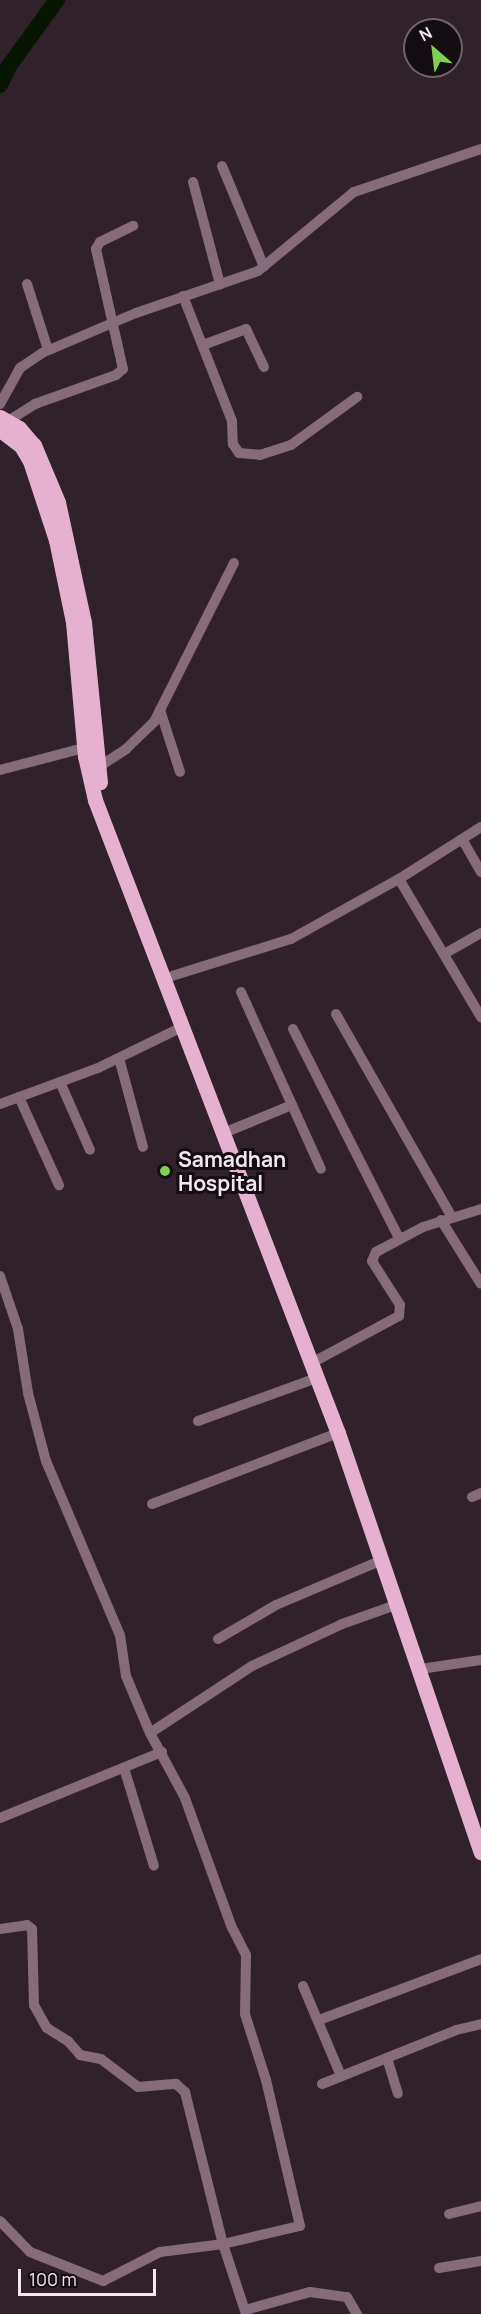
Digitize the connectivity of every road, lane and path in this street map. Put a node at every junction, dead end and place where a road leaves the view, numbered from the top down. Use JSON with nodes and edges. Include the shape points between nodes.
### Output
{"nodes":[{"id":1,"x":481,"y":149,"type":"edge"},
{"id":2,"x":222,"y":166,"type":"dead end"},
{"id":3,"x":193,"y":182,"type":"dead end"},
{"id":4,"x":133,"y":226,"type":"dead end"},
{"id":5,"x":264,"y":267,"type":"junction"},
{"id":6,"x":27,"y":284,"type":"dead end"},
{"id":7,"x":220,"y":284,"type":"junction"},
{"id":8,"x":183,"y":296,"type":"junction"},
{"id":9,"x":114,"y":322,"type":"junction"},
{"id":10,"x":203,"y":345,"type":"junction"},
{"id":11,"x":48,"y":350,"type":"junction"},
{"id":12,"x":264,"y":367,"type":"dead end"},
{"id":13,"x":357,"y":397,"type":"dead end"},
{"id":14,"x":0,"y":404,"type":"edge"},
{"id":15,"x":3,"y":423,"type":"edge"},
{"id":16,"x":0,"y":442,"type":"edge"},
{"id":17,"x":21,"y":446,"type":"junction"},
{"id":18,"x":36,"y":459,"type":"junction"},
{"id":19,"x":234,"y":563,"type":"dead end"},
{"id":20,"x":160,"y":710,"type":"junction"},
{"id":21,"x":84,"y":748,"type":"junction"},
{"id":22,"x":97,"y":768,"type":"junction"},
{"id":23,"x":0,"y":770,"type":"edge"},
{"id":24,"x":180,"y":772,"type":"dead end"},
{"id":25,"x":481,"y":827,"type":"edge"},
{"id":26,"x":462,"y":839,"type":"junction"},
{"id":27,"x":481,"y":872,"type":"edge"},
{"id":28,"x":399,"y":879,"type":"junction"},
{"id":29,"x":481,"y":933,"type":"edge"},
{"id":30,"x":444,"y":954,"type":"junction"},
{"id":31,"x":172,"y":976,"type":"junction"},
{"id":32,"x":241,"y":992,"type":"dead end"},
{"id":33,"x":336,"y":1014,"type":"dead end"},
{"id":34,"x":481,"y":1017,"type":"edge"},
{"id":35,"x":182,"y":1027,"type":"junction"},
{"id":36,"x":293,"y":1029,"type":"dead end"},
{"id":37,"x":118,"y":1058,"type":"junction"},
{"id":38,"x":60,"y":1082,"type":"junction"},
{"id":39,"x":19,"y":1097,"type":"junction"},
{"id":40,"x":0,"y":1104,"type":"edge"},
{"id":41,"x":292,"y":1105,"type":"junction"},
{"id":42,"x":231,"y":1130,"type":"junction"},
{"id":43,"x":143,"y":1147,"type":"dead end"},
{"id":44,"x":90,"y":1150,"type":"dead end"},
{"id":45,"x":321,"y":1169,"type":"dead end"},
{"id":46,"x":59,"y":1185,"type":"dead end"},
{"id":47,"x":481,"y":1209,"type":"edge"},
{"id":48,"x":446,"y":1218,"type":"junction"},
{"id":49,"x":399,"y":1238,"type":"junction"},
{"id":50,"x":0,"y":1276,"type":"edge"},
{"id":51,"x":481,"y":1284,"type":"edge"},
{"id":52,"x":319,"y":1359,"type":"junction"},
{"id":53,"x":317,"y":1378,"type":"junction"},
{"id":54,"x":198,"y":1421,"type":"dead end"},
{"id":55,"x":338,"y":1433,"type":"junction"},
{"id":56,"x":152,"y":1504,"type":"dead end"},
{"id":57,"x":378,"y":1531,"type":"junction"},
{"id":58,"x":382,"y":1560,"type":"junction"},
{"id":59,"x":396,"y":1605,"type":"junction"},
{"id":60,"x":218,"y":1639,"type":"dead end"},
{"id":61,"x":481,"y":1660,"type":"edge"},
{"id":62,"x":427,"y":1668,"type":"junction"},
{"id":63,"x":150,"y":1732,"type":"junction"},
{"id":64,"x":162,"y":1752,"type":"junction"},
{"id":65,"x":124,"y":1768,"type":"junction"},
{"id":66,"x":0,"y":1818,"type":"edge"},
{"id":67,"x":481,"y":1825,"type":"edge"},
{"id":68,"x":481,"y":1852,"type":"edge"},
{"id":69,"x":153,"y":1866,"type":"dead end"},
{"id":70,"x":0,"y":1929,"type":"edge"},
{"id":71,"x":481,"y":1959,"type":"edge"},
{"id":72,"x":303,"y":1986,"type":"dead end"},
{"id":73,"x":319,"y":2020,"type":"junction"},
{"id":74,"x":481,"y":2024,"type":"edge"},
{"id":75,"x":387,"y":2058,"type":"junction"},
{"id":76,"x":341,"y":2076,"type":"junction"},
{"id":77,"x":322,"y":2084,"type":"dead end"},
{"id":78,"x":398,"y":2093,"type":"dead end"},
{"id":79,"x":481,"y":2206,"type":"edge"},
{"id":80,"x":449,"y":2214,"type":"dead end"},
{"id":81,"x":0,"y":2221,"type":"edge"},
{"id":82,"x":223,"y":2244,"type":"junction"},
{"id":83,"x":481,"y":2261,"type":"edge"},
{"id":84,"x":439,"y":2268,"type":"dead end"},
{"id":85,"x":245,"y":2312,"type":"edge"},
{"id":86,"x":357,"y":2314,"type":"edge"}],
"edges":[{"from":1,"to":5,"type":"street","via":[[354,192]]},
{"from":2,"to":5,"type":"street"},
{"from":3,"to":7,"type":"street"},
{"from":4,"to":9,"type":"street","via":[[100,242],[96,249]]},
{"from":5,"to":7,"type":"street"},
{"from":6,"to":11,"type":"street"},
{"from":7,"to":8,"type":"street"},
{"from":8,"to":9,"type":"street"},
{"from":8,"to":10,"type":"street"},
{"from":9,"to":11,"type":"street"},
{"from":9,"to":15,"type":"street","via":[[123,364],[120,372],[34,404]]},
{"from":10,"to":12,"type":"street","via":[[246,329]]},
{"from":10,"to":13,"type":"street","via":[[232,421],[235,449],[245,456],[291,445]]},
{"from":11,"to":14,"type":"street","via":[[20,368]]},
{"from":15,"to":17,"type":"main road"},
{"from":15,"to":18,"type":"main road","via":[[27,436]]},
{"from":16,"to":17,"type":"main road"},
{"from":17,"to":18,"type":"main road"},
{"from":18,"to":21,"type":"main road","via":[[71,612]]},
{"from":18,"to":22,"type":"main road","via":[[58,502],[79,592]]},
{"from":19,"to":20,"type":"street"},
{"from":20,"to":22,"type":"street","via":[[146,733]]},
{"from":20,"to":24,"type":"street"},
{"from":21,"to":23,"type":"street"},
{"from":21,"to":35,"type":"main road","via":[[95,800]]},
{"from":22,"to":31,"type":"main road","via":[[112,822]]},
{"from":25,"to":26,"type":"street"},
{"from":26,"to":27,"type":"street"},
{"from":26,"to":28,"type":"street"},
{"from":28,"to":30,"type":"street"},
{"from":28,"to":31,"type":"street","via":[[277,945]]},
{"from":29,"to":30,"type":"street"},
{"from":30,"to":34,"type":"street"},
{"from":31,"to":42,"type":"main road"},
{"from":32,"to":41,"type":"street"},
{"from":33,"to":48,"type":"street"},
{"from":35,"to":37,"type":"street"},
{"from":35,"to":53,"type":"main road"},
{"from":36,"to":49,"type":"street"},
{"from":37,"to":38,"type":"street"},
{"from":37,"to":43,"type":"street"},
{"from":38,"to":39,"type":"street"},
{"from":38,"to":44,"type":"street"},
{"from":39,"to":40,"type":"street"},
{"from":39,"to":46,"type":"street"},
{"from":41,"to":42,"type":"street"},
{"from":41,"to":45,"type":"street"},
{"from":42,"to":52,"type":"main road"},
{"from":47,"to":48,"type":"street"},
{"from":48,"to":49,"type":"street"},
{"from":48,"to":51,"type":"street"},
{"from":49,"to":52,"type":"street","via":[[376,1252],[372,1261],[400,1305],[399,1316]]},
{"from":50,"to":63,"type":"street","via":[[18,1329],[28,1393],[48,1469],[120,1635],[126,1676]]},
{"from":52,"to":57,"type":"main road"},
{"from":53,"to":54,"type":"street"},
{"from":53,"to":55,"type":"main road"},
{"from":55,"to":56,"type":"street"},
{"from":55,"to":57,"type":"main road"},
{"from":57,"to":58,"type":"main road"},
{"from":57,"to":62,"type":"main road"},
{"from":58,"to":59,"type":"main road"},
{"from":58,"to":60,"type":"street","via":[[276,1605]]},
{"from":59,"to":63,"type":"street","via":[[342,1624],[252,1666]]},
{"from":59,"to":68,"type":"main road"},
{"from":61,"to":62,"type":"street"},
{"from":62,"to":67,"type":"main road"},
{"from":63,"to":64,"type":"street"},
{"from":64,"to":65,"type":"street"},
{"from":64,"to":82,"type":"street","via":[[185,1798],[232,1928],[246,1955],[245,2014],[267,2080],[301,2220],[294,2229]]},
{"from":65,"to":66,"type":"street"},
{"from":65,"to":69,"type":"street"},
{"from":70,"to":82,"type":"street","via":[[27,1925],[32,1929],[34,2005],[47,2028],[80,2055],[101,2058],[135,2085],[182,2087]]},
{"from":71,"to":73,"type":"street"},
{"from":72,"to":73,"type":"street"},
{"from":73,"to":76,"type":"street"},
{"from":74,"to":75,"type":"street"},
{"from":75,"to":76,"type":"street"},
{"from":75,"to":78,"type":"street"},
{"from":76,"to":77,"type":"street"},
{"from":79,"to":80,"type":"street"},
{"from":81,"to":82,"type":"street","via":[[30,2252],[103,2281],[160,2252]]},
{"from":82,"to":85,"type":"street"},
{"from":83,"to":84,"type":"street"},
{"from":85,"to":86,"type":"street","via":[[310,2292],[347,2297]]}]}
